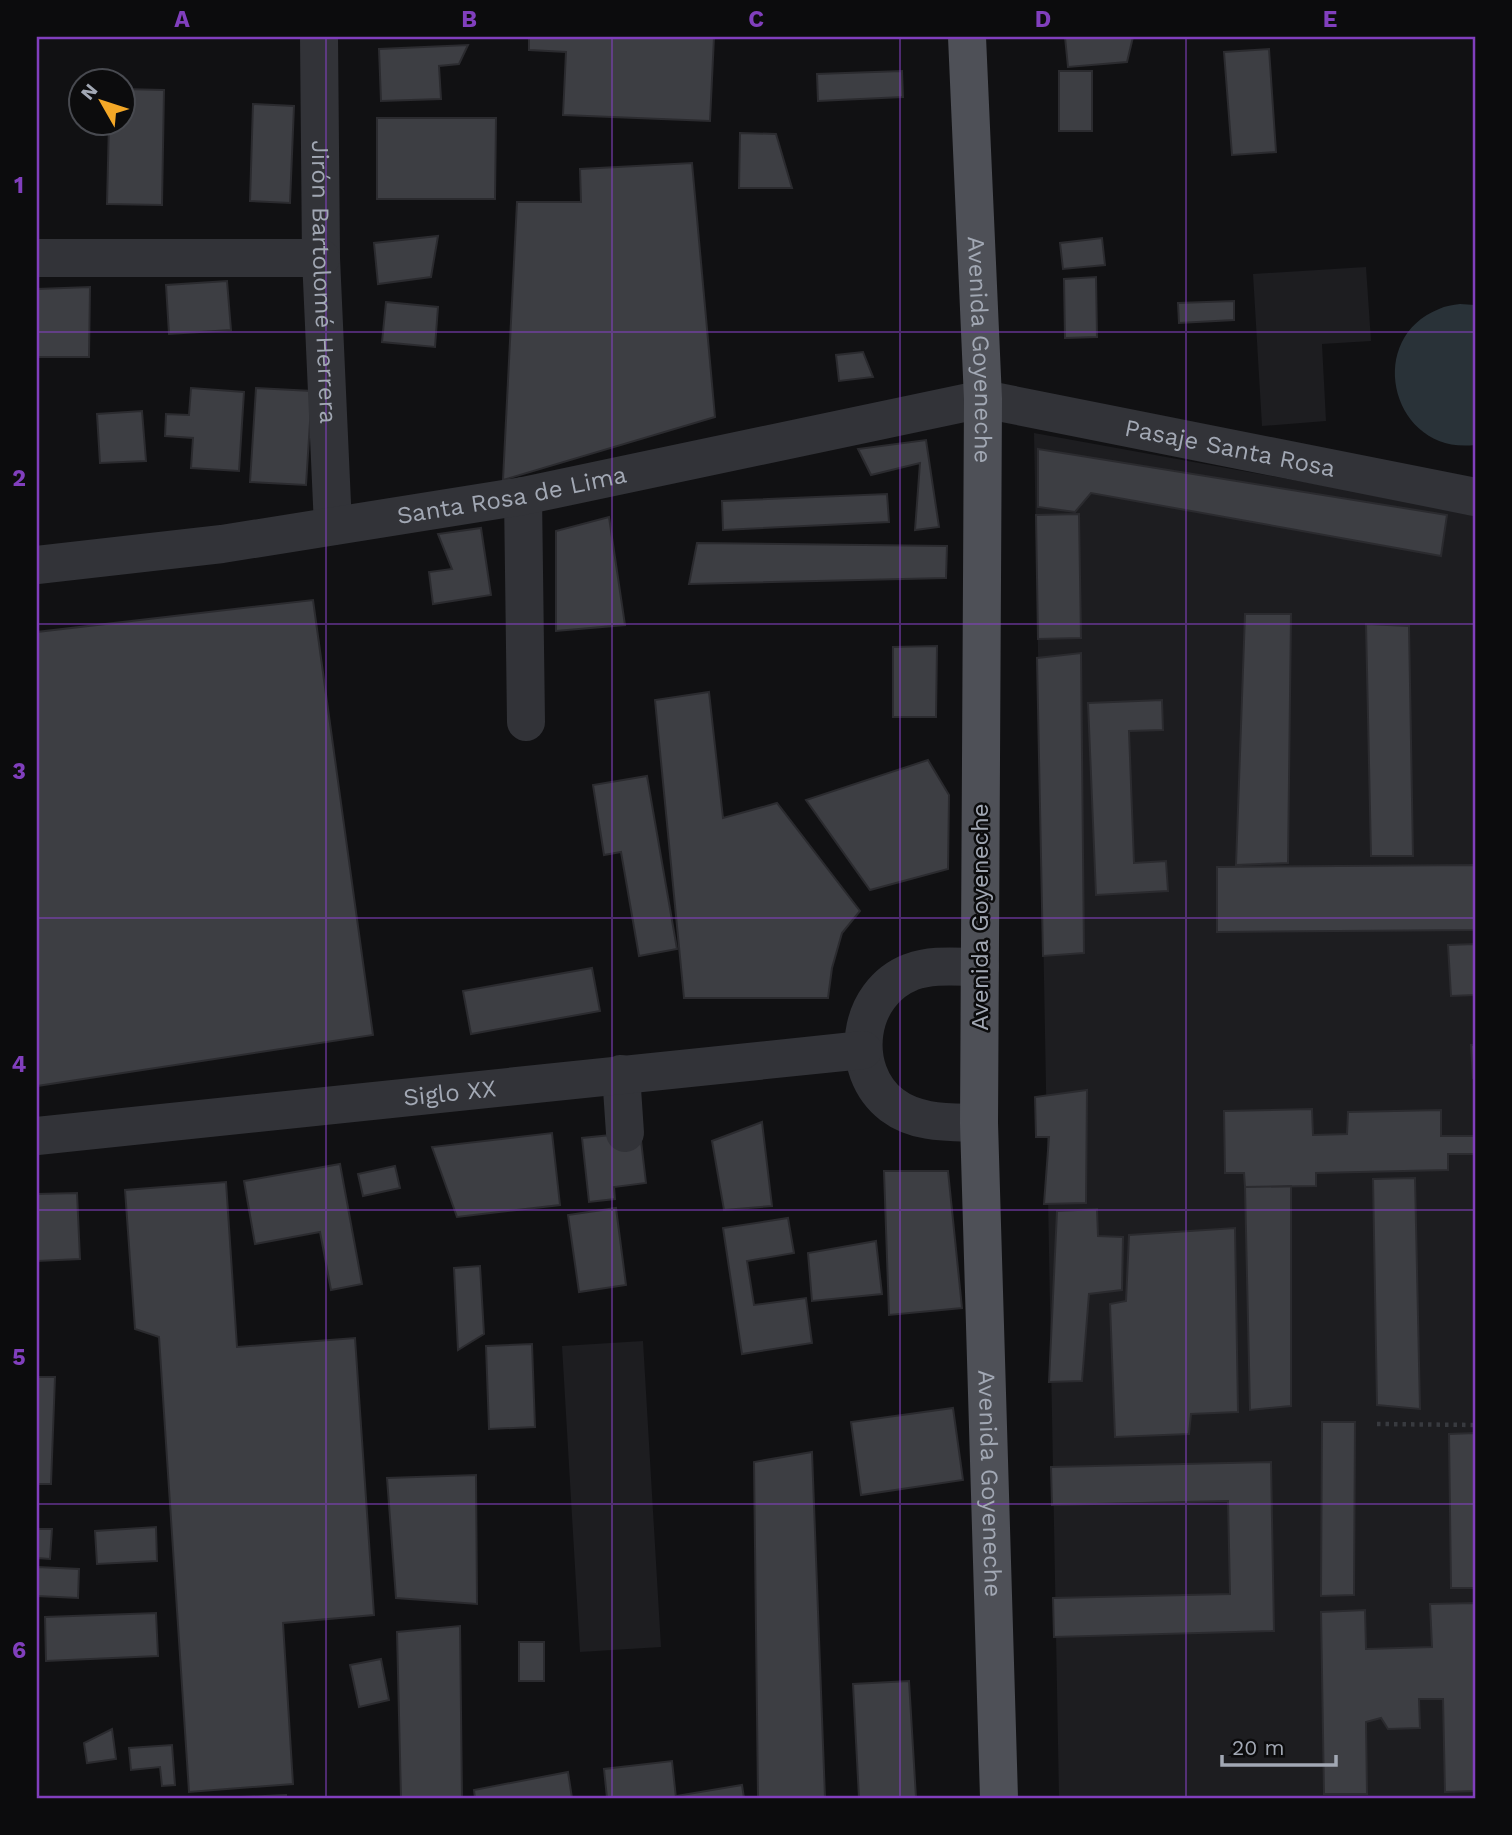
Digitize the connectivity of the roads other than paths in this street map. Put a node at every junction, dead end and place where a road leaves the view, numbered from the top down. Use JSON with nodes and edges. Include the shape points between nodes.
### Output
{"nodes":[{"id":1,"x":319,"y":37,"type":"edge"},
{"id":2,"x":967,"y":37,"type":"edge"},
{"id":3,"x":37,"y":258,"type":"edge"},
{"id":4,"x":321,"y":258,"type":"junction"},
{"id":5,"x":983,"y":399,"type":"junction"},
{"id":6,"x":523,"y":496,"type":"junction"},
{"id":7,"x":1475,"y":497,"type":"edge"},
{"id":8,"x":333,"y":526,"type":"junction"},
{"id":9,"x":37,"y":565,"type":"edge"},
{"id":10,"x":526,"y":722,"type":"dead end"},
{"id":11,"x":980,"y":967,"type":"junction"},
{"id":12,"x":863,"y":1050,"type":"junction"},
{"id":13,"x":621,"y":1074,"type":"junction"},
{"id":14,"x":979,"y":1123,"type":"junction"},
{"id":15,"x":625,"y":1133,"type":"dead end"},
{"id":16,"x":37,"y":1136,"type":"edge"},
{"id":17,"x":999,"y":1798,"type":"edge"}],
"edges":[{"from":1,"to":4,"type":"street","name":"Jirón Bartolomé Herrera"},
{"from":2,"to":5,"type":"main road","name":"Avenida Goyeneche"},
{"from":3,"to":4,"type":"street"},
{"from":4,"to":8,"type":"street","name":"Jirón Bartolomé Herrera"},
{"from":5,"to":6,"type":"street","name":"Santa Rosa de Lima"},
{"from":5,"to":7,"type":"street","name":"Pasaje Santa Rosa"},
{"from":5,"to":11,"type":"main road","name":"Avenida Goyeneche"},
{"from":6,"to":8,"type":"street","name":"Santa Rosa de Lima"},
{"from":6,"to":10,"type":"street"},
{"from":8,"to":9,"type":"street","name":"Santa Rosa de Lima"},
{"from":11,"to":12,"type":"street","via":[[932,966],[889,985],[864,1026]]},
{"from":11,"to":14,"type":"main road","name":"Avenida Goyeneche"},
{"from":12,"to":13,"type":"street","name":"Siglo XX"},
{"from":12,"to":14,"type":"street","via":[[877,1089],[910,1116]]},
{"from":13,"to":15,"type":"street"},
{"from":13,"to":16,"type":"street","name":"Siglo XX"},
{"from":14,"to":17,"type":"main road","name":"Avenida Goyeneche"}]}
